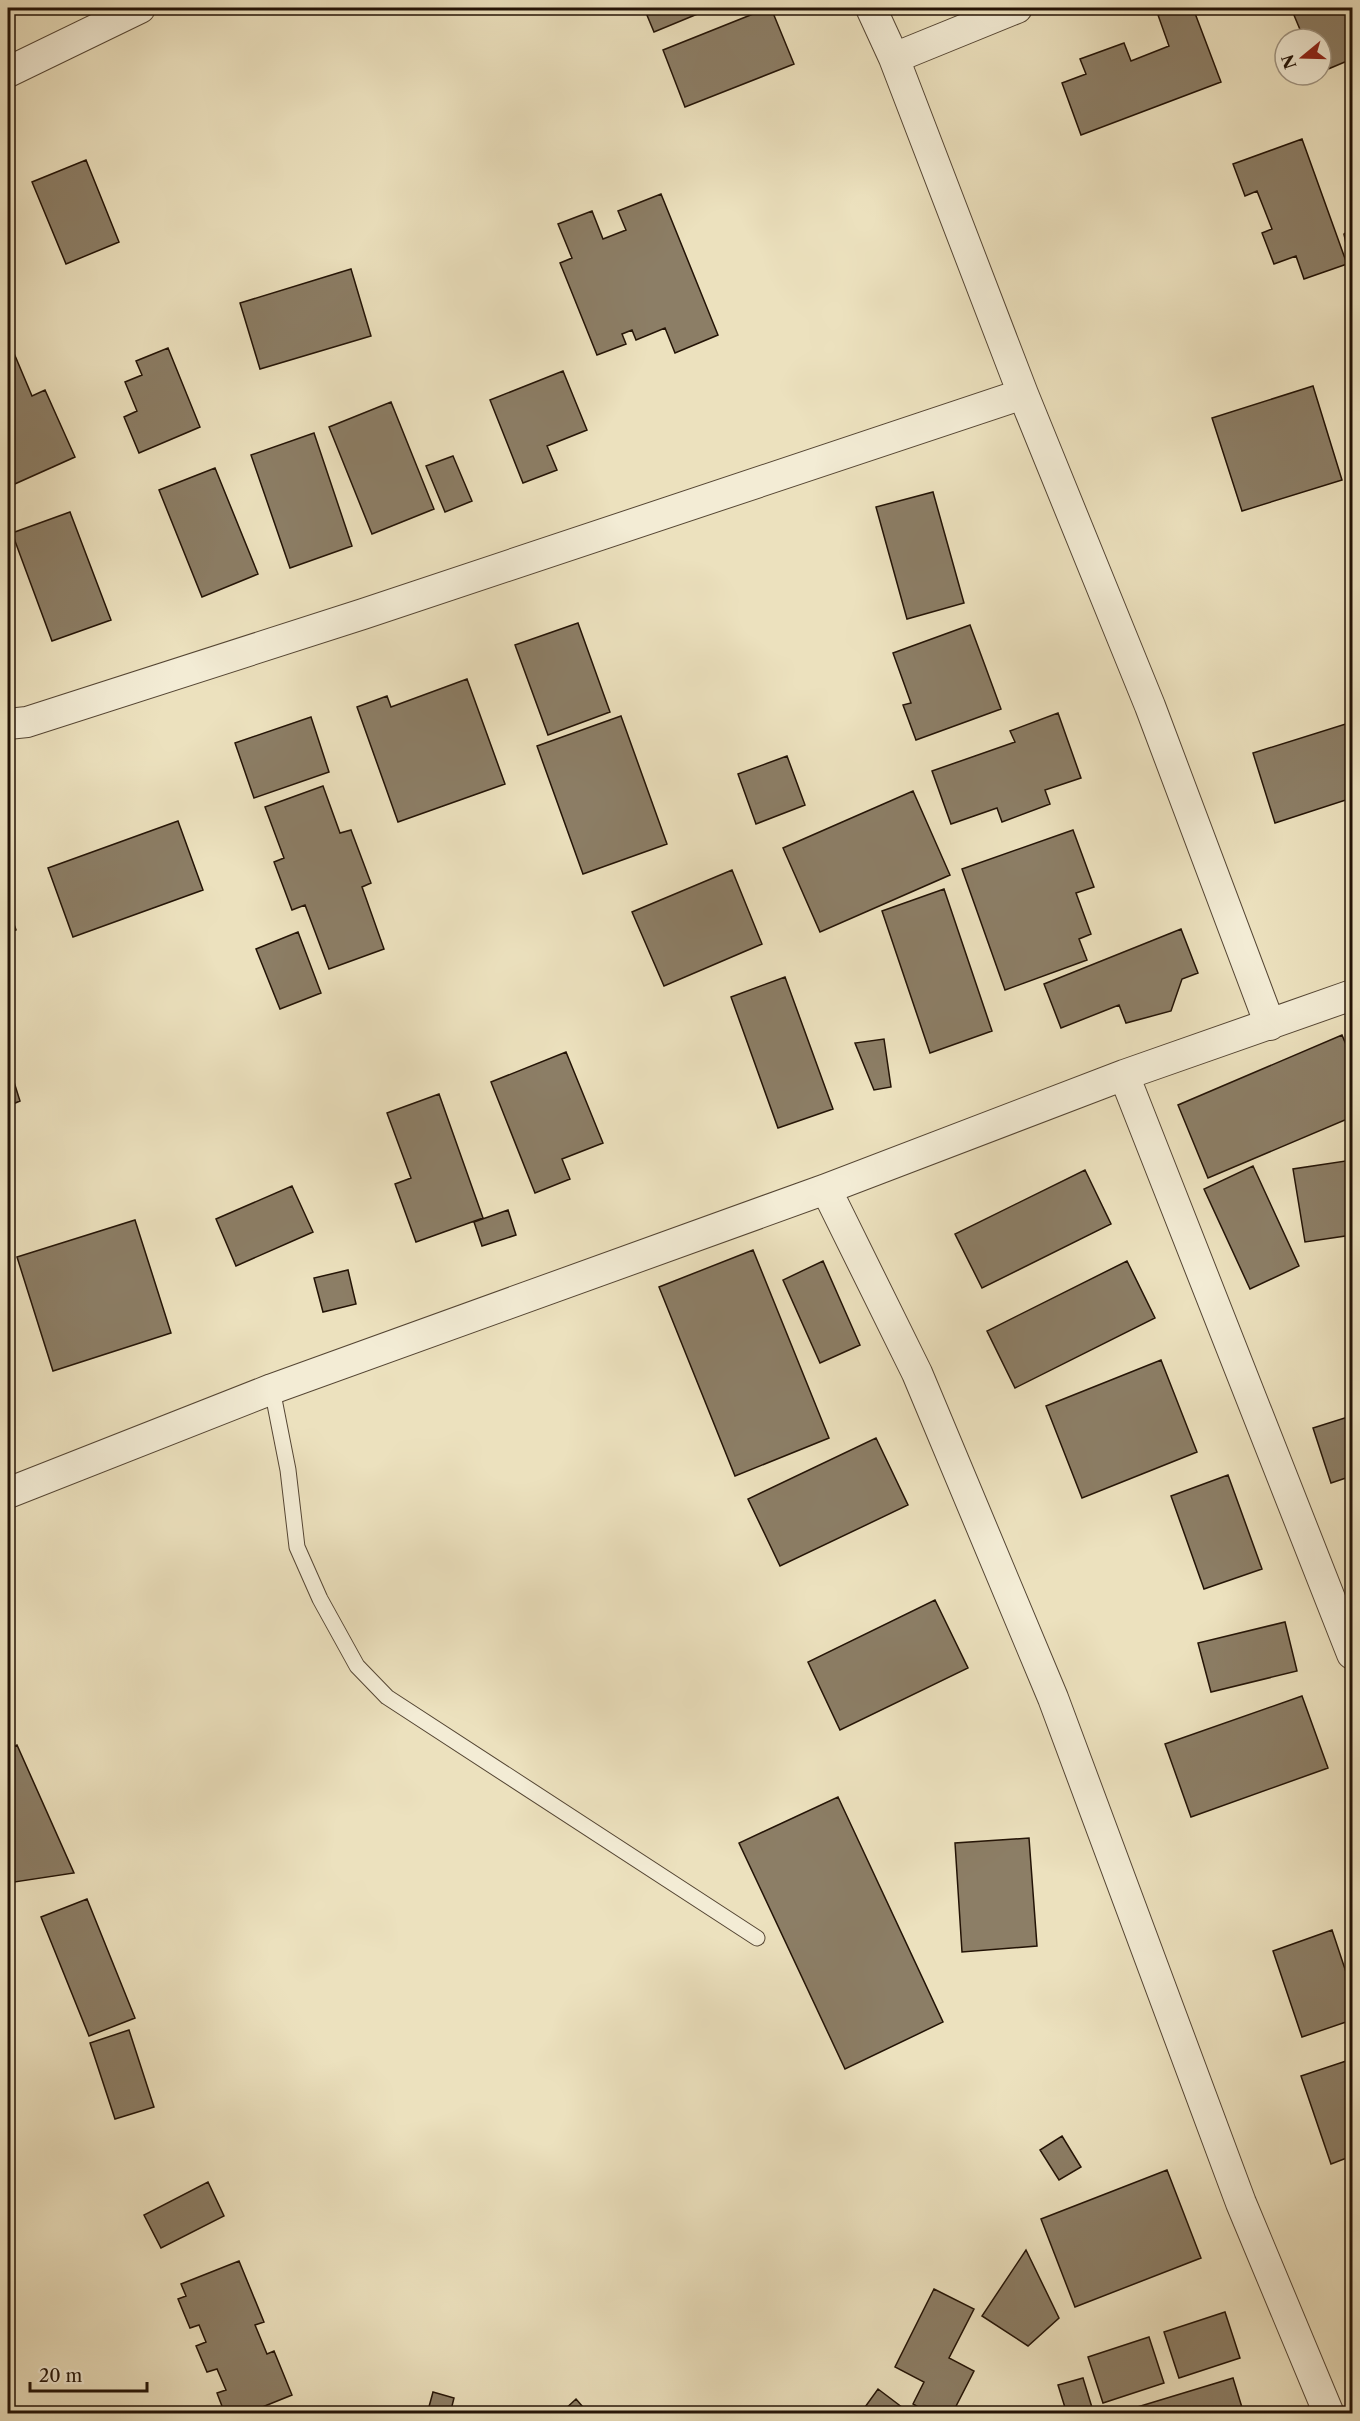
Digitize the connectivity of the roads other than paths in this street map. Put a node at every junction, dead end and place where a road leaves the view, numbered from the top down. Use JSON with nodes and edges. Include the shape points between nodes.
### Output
{"nodes":[{"id":1,"x":140,"y":8,"type":"edge"},
{"id":2,"x":871,"y":8,"type":"edge"},
{"id":3,"x":1017,"y":8,"type":"edge"},
{"id":4,"x":894,"y":58,"type":"junction"},
{"id":5,"x":8,"y":72,"type":"edge"},
{"id":6,"x":1023,"y":394,"type":"junction"},
{"id":7,"x":8,"y":724,"type":"edge"},
{"id":8,"x":1353,"y":995,"type":"edge"},
{"id":9,"x":1270,"y":1025,"type":"junction"},
{"id":10,"x":1124,"y":1076,"type":"junction"},
{"id":11,"x":826,"y":1189,"type":"junction"},
{"id":12,"x":272,"y":1389,"type":"junction"},
{"id":13,"x":8,"y":1492,"type":"edge"},
{"id":14,"x":1353,"y":1654,"type":"edge"},
{"id":15,"x":757,"y":1938,"type":"dead end"},
{"id":16,"x":1329,"y":2414,"type":"edge"}],
"edges":[{"from":1,"to":5,"type":"street"},
{"from":2,"to":4,"type":"street"},
{"from":3,"to":4,"type":"street"},
{"from":4,"to":6,"type":"street"},
{"from":6,"to":7,"type":"street","via":[[363,614],[27,722]]},
{"from":6,"to":9,"type":"street","via":[[1149,706]]},
{"from":8,"to":9,"type":"street"},
{"from":9,"to":10,"type":"street"},
{"from":10,"to":11,"type":"street"},
{"from":10,"to":14,"type":"street"},
{"from":11,"to":12,"type":"street"},
{"from":11,"to":16,"type":"street","via":[[917,1373],[1049,1687],[1241,2203]]},
{"from":12,"to":13,"type":"street"},
{"from":12,"to":15,"type":"lane","via":[[288,1470],[297,1547],[357,1666],[387,1697]]}]}
